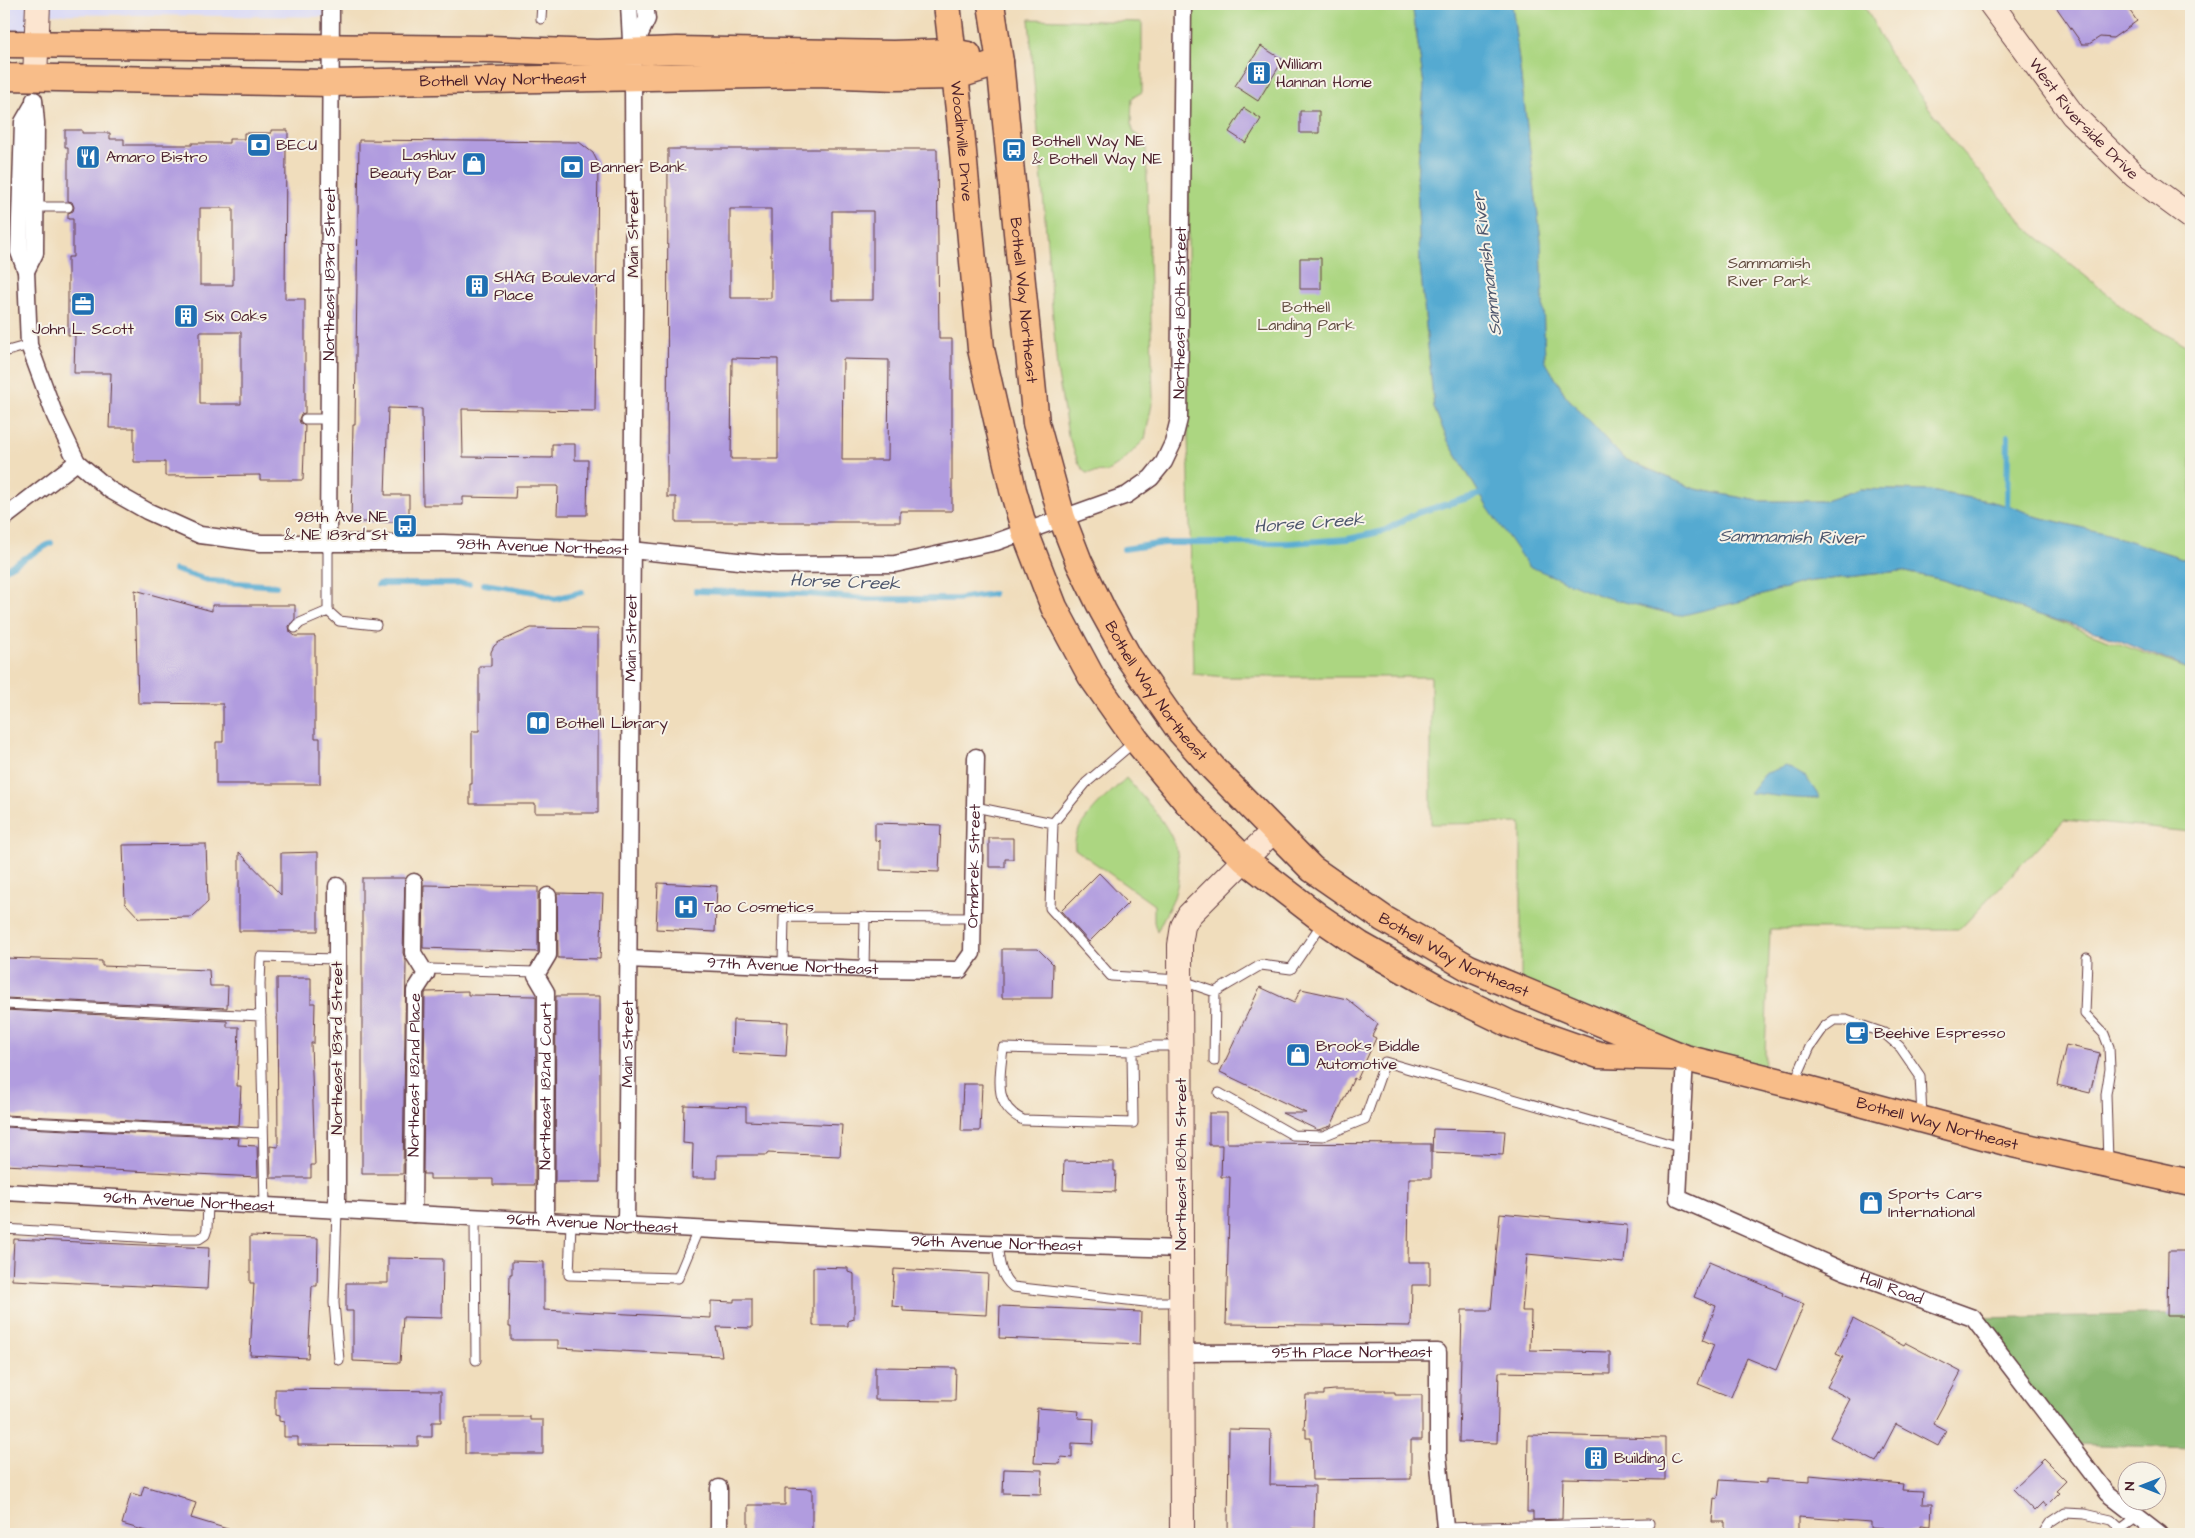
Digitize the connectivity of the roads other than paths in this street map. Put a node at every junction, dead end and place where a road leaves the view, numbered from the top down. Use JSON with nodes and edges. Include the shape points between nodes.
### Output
{"nodes":[{"id":1,"x":38,"y":4,"type":"edge"},
{"id":2,"x":331,"y":4,"type":"edge"},
{"id":3,"x":542,"y":4,"type":"edge"},
{"id":4,"x":629,"y":4,"type":"edge"},
{"id":5,"x":646,"y":4,"type":"edge"},
{"id":6,"x":947,"y":4,"type":"edge"},
{"id":7,"x":991,"y":4,"type":"edge"},
{"id":8,"x":1183,"y":4,"type":"edge"},
{"id":9,"x":1991,"y":4,"type":"edge"},
{"id":10,"x":541,"y":19,"type":"dead end"},
{"id":11,"x":4,"y":44,"type":"edge"},
{"id":12,"x":35,"y":44,"type":"junction"},
{"id":13,"x":330,"y":47,"type":"junction"},
{"id":14,"x":632,"y":51,"type":"junction"},
{"id":15,"x":1000,"y":62,"type":"junction"},
{"id":16,"x":954,"y":64,"type":"junction"},
{"id":17,"x":4,"y":77,"type":"edge"},
{"id":18,"x":633,"y":78,"type":"junction"},
{"id":19,"x":330,"y":83,"type":"junction"},
{"id":20,"x":35,"y":91,"type":"junction"},
{"id":21,"x":36,"y":206,"type":"junction"},
{"id":22,"x":68,"y":208,"type":"dead end"},
{"id":23,"x":2191,"y":217,"type":"edge"},
{"id":24,"x":26,"y":271,"type":"junction"},
{"id":25,"x":975,"y":278,"type":"joint"},
{"id":26,"x":29,"y":345,"type":"junction"},
{"id":27,"x":4,"y":352,"type":"edge"},
{"id":28,"x":305,"y":419,"type":"dead end"},
{"id":29,"x":328,"y":420,"type":"junction"},
{"id":30,"x":77,"y":462,"type":"junction"},
{"id":31,"x":4,"y":518,"type":"edge"},
{"id":32,"x":1062,"y":518,"type":"junction"},
{"id":33,"x":1025,"y":532,"type":"junction"},
{"id":34,"x":328,"y":545,"type":"junction"},
{"id":35,"x":631,"y":550,"type":"junction"},
{"id":36,"x":328,"y":611,"type":"junction"},
{"id":37,"x":376,"y":624,"type":"dead end"},
{"id":38,"x":295,"y":628,"type":"dead end"},
{"id":39,"x":1136,"y":740,"type":"junction"},
{"id":40,"x":976,"y":757,"type":"dead end"},
{"id":41,"x":975,"y":806,"type":"junction"},
{"id":42,"x":1053,"y":823,"type":"junction"},
{"id":43,"x":1274,"y":830,"type":"junction"},
{"id":44,"x":1245,"y":860,"type":"junction"},
{"id":45,"x":414,"y":882,"type":"dead end"},
{"id":46,"x":337,"y":886,"type":"dead end"},
{"id":47,"x":548,"y":896,"type":"dead end"},
{"id":48,"x":865,"y":918,"type":"junction"},
{"id":49,"x":972,"y":918,"type":"junction"},
{"id":50,"x":1324,"y":921,"type":"junction"},
{"id":51,"x":2087,"y":958,"type":"dead end"},
{"id":52,"x":337,"y":959,"type":"junction"},
{"id":53,"x":628,"y":959,"type":"junction"},
{"id":54,"x":783,"y":964,"type":"junction"},
{"id":55,"x":864,"y":969,"type":"junction"},
{"id":56,"x":960,"y":970,"type":"joint"},
{"id":57,"x":426,"y":974,"type":"junction"},
{"id":58,"x":536,"y":975,"type":"junction"},
{"id":59,"x":1180,"y":980,"type":"junction"},
{"id":60,"x":1215,"y":992,"type":"junction"},
{"id":61,"x":4,"y":1004,"type":"edge"},
{"id":62,"x":261,"y":1016,"type":"junction"},
{"id":63,"x":1180,"y":1046,"type":"junction"},
{"id":64,"x":1132,"y":1052,"type":"junction"},
{"id":65,"x":1685,"y":1058,"type":"junction"},
{"id":66,"x":1214,"y":1061,"type":"dead end"},
{"id":67,"x":1793,"y":1085,"type":"junction"},
{"id":68,"x":1219,"y":1094,"type":"dead end"},
{"id":69,"x":1922,"y":1119,"type":"junction"},
{"id":70,"x":4,"y":1121,"type":"edge"},
{"id":71,"x":263,"y":1133,"type":"junction"},
{"id":72,"x":1680,"y":1147,"type":"junction"},
{"id":73,"x":2108,"y":1165,"type":"junction"},
{"id":74,"x":2191,"y":1183,"type":"edge"},
{"id":75,"x":4,"y":1192,"type":"edge"},
{"id":76,"x":208,"y":1203,"type":"junction"},
{"id":77,"x":265,"y":1206,"type":"junction"},
{"id":78,"x":337,"y":1210,"type":"junction"},
{"id":79,"x":414,"y":1214,"type":"junction"},
{"id":80,"x":476,"y":1218,"type":"junction"},
{"id":81,"x":544,"y":1222,"type":"junction"},
{"id":82,"x":571,"y":1223,"type":"junction"},
{"id":83,"x":626,"y":1226,"type":"junction"},
{"id":84,"x":4,"y":1229,"type":"edge"},
{"id":85,"x":698,"y":1230,"type":"junction"},
{"id":86,"x":997,"y":1242,"type":"junction"},
{"id":87,"x":1182,"y":1249,"type":"junction"},
{"id":88,"x":1181,"y":1302,"type":"junction"},
{"id":89,"x":1180,"y":1353,"type":"junction"},
{"id":90,"x":339,"y":1360,"type":"dead end"},
{"id":91,"x":476,"y":1360,"type":"dead end"},
{"id":92,"x":719,"y":1488,"type":"dead end"},
{"id":93,"x":2136,"y":1518,"type":"junction"},
{"id":94,"x":1649,"y":1523,"type":"dead end"},
{"id":95,"x":1445,"y":1528,"type":"joint"},
{"id":96,"x":2117,"y":1532,"type":"edge"},
{"id":97,"x":719,"y":1534,"type":"edge"},
{"id":98,"x":1182,"y":1534,"type":"edge"},
{"id":99,"x":2046,"y":1534,"type":"edge"},
{"id":100,"x":2160,"y":1534,"type":"edge"}],
"edges":[{"from":1,"to":12,"type":"street"},
{"from":2,"to":13,"type":"street","name":"Northeast 183rd Street"},
{"from":3,"to":10,"type":"lane"},
{"from":4,"to":14,"type":"street","name":"Main Street"},
{"from":5,"to":14,"type":"street","name":"Main Street","via":[[647,20]]},
{"from":6,"to":16,"type":"main road","name":"Woodinville Drive"},
{"from":7,"to":15,"type":"main road"},
{"from":8,"to":32,"type":"street","name":"Northeast 180th Street","via":[[1179,419],[1164,462],[1151,478],[1127,495]]},
{"from":9,"to":23,"type":"street","name":"West Riverside Drive","via":[[2073,115],[2134,175]]},
{"from":11,"to":12,"type":"main road","name":"Bothell Way Northeast"},
{"from":12,"to":13,"type":"main road","name":"Bothell Way Northeast"},
{"from":12,"to":20,"type":"street"},
{"from":13,"to":14,"type":"main road","name":"Bothell Way Northeast"},
{"from":13,"to":19,"type":"street","name":"Northeast 183rd Street"},
{"from":14,"to":16,"type":"main road","name":"Bothell Way Northeast","via":[[894,54]]},
{"from":14,"to":18,"type":"street","name":"Main Street"},
{"from":15,"to":16,"type":"main road","name":"Bothell Way Northeast"},
{"from":15,"to":32,"type":"main road","name":"Bothell Way Northeast","via":[[1036,423]]},
{"from":16,"to":18,"type":"main road","name":"Bothell Way Northeast","via":[[896,77],[816,74]]},
{"from":16,"to":25,"type":"main road","name":"Woodinville Drive"},
{"from":17,"to":20,"type":"main road","name":"Bothell Way Northeast"},
{"from":18,"to":19,"type":"main road","name":"Bothell Way Northeast"},
{"from":18,"to":35,"type":"street","name":"Main Street"},
{"from":19,"to":20,"type":"main road","name":"Bothell Way Northeast"},
{"from":19,"to":29,"type":"street","name":"Northeast 183rd Street"},
{"from":20,"to":21,"type":"street"},
{"from":20,"to":24,"type":"street","via":[[22,122],[19,252]]},
{"from":21,"to":22,"type":"lane"},
{"from":21,"to":24,"type":"street","via":[[35,253]]},
{"from":24,"to":26,"type":"street"},
{"from":25,"to":33,"type":"main road","name":"Bothell Way Northeast","via":[[981,349]]},
{"from":26,"to":27,"type":"lane"},
{"from":26,"to":30,"type":"street","via":[[55,416]]},
{"from":28,"to":29,"type":"lane"},
{"from":29,"to":34,"type":"street","name":"Northeast 183rd Street"},
{"from":30,"to":31,"type":"street"},
{"from":30,"to":34,"type":"street","name":"98th Avenue Northeast","via":[[110,490],[147,512],[200,534],[261,543]]},
{"from":32,"to":33,"type":"street","name":"Northeast 180th Street"},
{"from":32,"to":43,"type":"main road","name":"Bothell Way Northeast","via":[[1102,611],[1139,672],[1180,731]]},
{"from":33,"to":35,"type":"street","name":"98th Avenue Northeast","via":[[996,542],[894,564],[777,566]]},
{"from":33,"to":39,"type":"main road","name":"Bothell Way Northeast","via":[[1054,606],[1091,676]]},
{"from":34,"to":35,"type":"street","name":"98th Avenue Northeast","via":[[443,543]]},
{"from":34,"to":36,"type":"lane"},
{"from":35,"to":53,"type":"street","name":"Main Street"},
{"from":36,"to":37,"type":"lane","via":[[339,621]]},
{"from":36,"to":38,"type":"lane"},
{"from":39,"to":42,"type":"lane","via":[[1086,782]]},
{"from":39,"to":44,"type":"main road","name":"Bothell Way Northeast","via":[[1187,802]]},
{"from":40,"to":41,"type":"street","name":"Ormbrek Street"},
{"from":41,"to":42,"type":"lane"},
{"from":41,"to":49,"type":"street","name":"Ormbrek Street"},
{"from":42,"to":59,"type":"lane","via":[[1050,908],[1111,976]]},
{"from":43,"to":44,"type":"street","name":"Northeast 180th Street"},
{"from":43,"to":65,"type":"main road","name":"Bothell Way Northeast","via":[[1312,869],[1384,919],[1468,968]]},
{"from":44,"to":50,"type":"main road","name":"Bothell Way Northeast"},
{"from":44,"to":59,"type":"street","name":"Northeast 180th Street","via":[[1189,915],[1183,926]]},
{"from":45,"to":57,"type":"street","name":"Northeast 182nd Place","via":[[414,953]]},
{"from":46,"to":52,"type":"street","name":"Northeast 183rd Street"},
{"from":47,"to":58,"type":"street","via":[[548,955]]},
{"from":48,"to":49,"type":"lane"},
{"from":48,"to":54,"type":"lane","via":[[784,917]]},
{"from":48,"to":55,"type":"lane"},
{"from":49,"to":56,"type":"street","name":"Ormbrek Street","via":[[972,953]]},
{"from":50,"to":60,"type":"lane","via":[[1291,969],[1261,965]]},
{"from":50,"to":65,"type":"main road","name":"Bothell Way Northeast","via":[[1430,984],[1510,1024],[1599,1055]]},
{"from":51,"to":73,"type":"lane","via":[[2085,1014],[2104,1034],[2110,1047],[2106,1094]]},
{"from":52,"to":62,"type":"lane","via":[[262,957]]},
{"from":52,"to":78,"type":"street","name":"Northeast 183rd Street"},
{"from":53,"to":54,"type":"street","name":"97th Avenue Northeast"},
{"from":53,"to":83,"type":"street","name":"Main Street"},
{"from":54,"to":55,"type":"street","name":"97th Avenue Northeast"},
{"from":55,"to":56,"type":"street","name":"97th Avenue Northeast"},
{"from":57,"to":58,"type":"lane","via":[[430,969],[535,972]]},
{"from":57,"to":79,"type":"street","name":"Northeast 182nd Place","via":[[415,991]]},
{"from":58,"to":81,"type":"street","name":"Northeast 182nd Court","via":[[546,992]]},
{"from":59,"to":60,"type":"lane"},
{"from":59,"to":63,"type":"street","name":"Northeast 180th Street"},
{"from":60,"to":66,"type":"lane"},
{"from":61,"to":62,"type":"lane"},
{"from":62,"to":71,"type":"lane"},
{"from":63,"to":64,"type":"lane","via":[[1153,1046]]},
{"from":63,"to":87,"type":"street","name":"Northeast 180th Street"},
{"from":64,"to":64,"type":"lane","via":[[1003,1048],[1000,1086],[1003,1103],[1012,1115],[1023,1120],[1133,1123]]},
{"from":65,"to":67,"type":"main road","name":"Bothell Way Northeast"},
{"from":65,"to":72,"type":"street","name":"Hall Road"},
{"from":67,"to":69,"type":"main road","name":"Bothell Way Northeast"},
{"from":67,"to":69,"type":"lane","via":[[1810,1047],[1824,1027],[1834,1020],[1846,1020],[1884,1034],[1900,1047],[1920,1076]]},
{"from":68,"to":72,"type":"lane","via":[[1293,1135],[1323,1136],[1365,1119],[1384,1062]]},
{"from":69,"to":73,"type":"main road","name":"Bothell Way Northeast"},
{"from":70,"to":71,"type":"lane"},
{"from":71,"to":77,"type":"lane"},
{"from":72,"to":93,"type":"street","name":"Hall Road","via":[[1678,1198],[1844,1271],[1974,1318],[2107,1493]]},
{"from":73,"to":74,"type":"main road","name":"Bothell Way Northeast"},
{"from":75,"to":76,"type":"street","name":"96th Avenue Northeast"},
{"from":76,"to":77,"type":"street","name":"96th Avenue Northeast"},
{"from":76,"to":84,"type":"lane","via":[[207,1229],[200,1239]]},
{"from":77,"to":78,"type":"street","name":"96th Avenue Northeast"},
{"from":78,"to":79,"type":"street","name":"96th Avenue Northeast"},
{"from":78,"to":90,"type":"lane","via":[[334,1303]]},
{"from":79,"to":80,"type":"street","name":"96th Avenue Northeast"},
{"from":80,"to":81,"type":"street","name":"96th Avenue Northeast"},
{"from":80,"to":91,"type":"lane"},
{"from":81,"to":82,"type":"street","name":"96th Avenue Northeast"},
{"from":82,"to":83,"type":"street","name":"96th Avenue Northeast"},
{"from":82,"to":85,"type":"lane","via":[[570,1275],[678,1278]]},
{"from":83,"to":85,"type":"street","name":"96th Avenue Northeast"},
{"from":85,"to":86,"type":"street","name":"96th Avenue Northeast"},
{"from":86,"to":87,"type":"street","name":"96th Avenue Northeast"},
{"from":86,"to":88,"type":"lane","via":[[1000,1266],[1007,1282],[1013,1286],[1144,1302]]},
{"from":87,"to":88,"type":"street","name":"Northeast 180th Street"},
{"from":88,"to":89,"type":"street","name":"Northeast 180th Street"},
{"from":89,"to":95,"type":"street","name":"95th Place Northeast","via":[[1438,1352],[1438,1454]]},
{"from":89,"to":98,"type":"street","name":"Northeast 180th Street"},
{"from":92,"to":97,"type":"street"},
{"from":93,"to":96,"type":"lane"},
{"from":93,"to":100,"type":"street","name":"Hall Road"},
{"from":94,"to":95,"type":"lane"},
{"from":96,"to":99,"type":"lane","via":[[2110,1520],[2065,1513],[2050,1523],[2044,1532]]}]}
